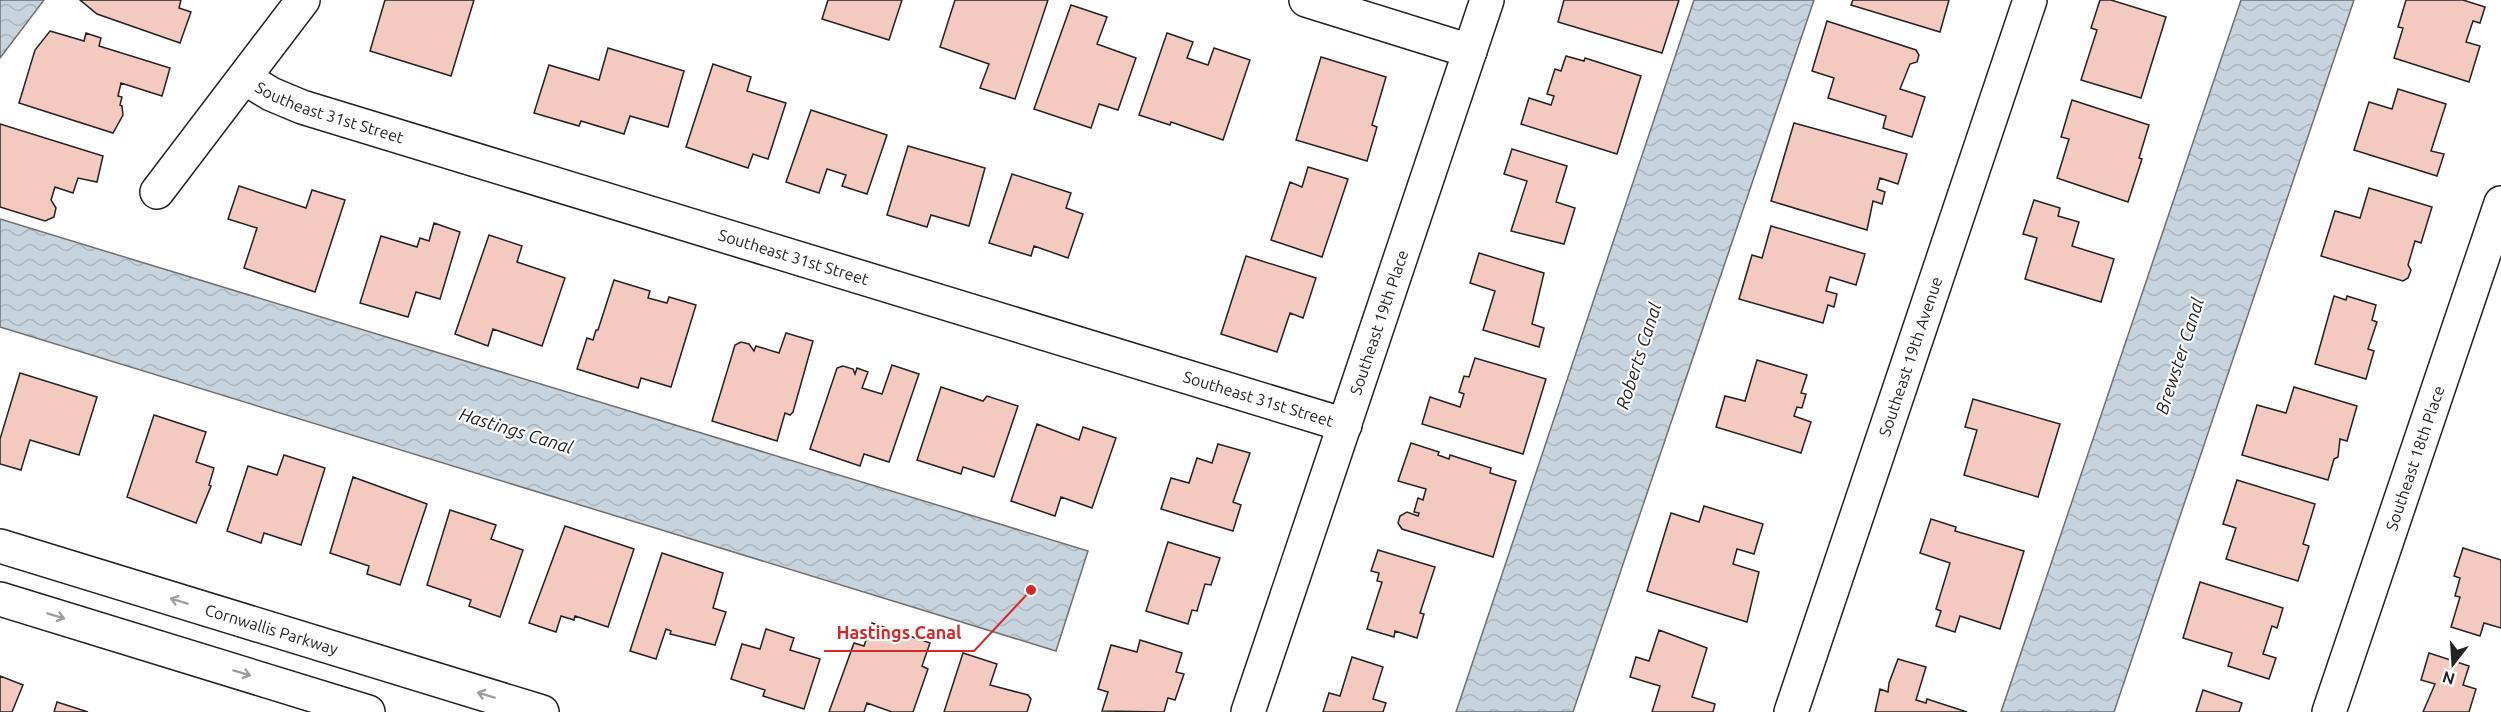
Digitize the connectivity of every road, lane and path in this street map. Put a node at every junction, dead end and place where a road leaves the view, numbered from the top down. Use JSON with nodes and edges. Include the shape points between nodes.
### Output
{"nodes":[{"id":1,"x":303,"y":0,"type":"edge"},
{"id":2,"x":1306,"y":0,"type":"edge"},
{"id":3,"x":1487,"y":0,"type":"edge"},
{"id":4,"x":2030,"y":0,"type":"edge"},
{"id":5,"x":1470,"y":51,"type":"junction"},
{"id":6,"x":245,"y":78,"type":"junction"},
{"id":7,"x":157,"y":192,"type":"dead end"},
{"id":8,"x":2501,"y":203,"type":"edge"},
{"id":9,"x":1345,"y":425,"type":"junction"},
{"id":10,"x":0,"y":546,"type":"edge"},
{"id":11,"x":0,"y":599,"type":"edge"},
{"id":12,"x":368,"y":712,"type":"edge"},
{"id":13,"x":542,"y":712,"type":"edge"},
{"id":14,"x":1248,"y":712,"type":"edge"},
{"id":15,"x":1791,"y":712,"type":"edge"},
{"id":16,"x":2329,"y":712,"type":"edge"}],
"edges":[{"from":1,"to":6,"type":"street"},
{"from":2,"to":5,"type":"street"},
{"from":3,"to":5,"type":"street","name":"Southeast 19th Place"},
{"from":4,"to":15,"type":"street","name":"Southeast 19th Avenue"},
{"from":5,"to":9,"type":"street","name":"Southeast 19th Place"},
{"from":6,"to":7,"type":"street"},
{"from":6,"to":9,"type":"street","name":"Southeast 31st Street","via":[[302,106]]},
{"from":8,"to":16,"type":"street","name":"Southeast 18th Place"},
{"from":9,"to":14,"type":"street","name":"Southeast 19th Place"},
{"from":13,"to":10,"type":"street","name":"Cornwallis Parkway","one_way":true},
{"from":11,"to":12,"type":"street","one_way":true}]}
